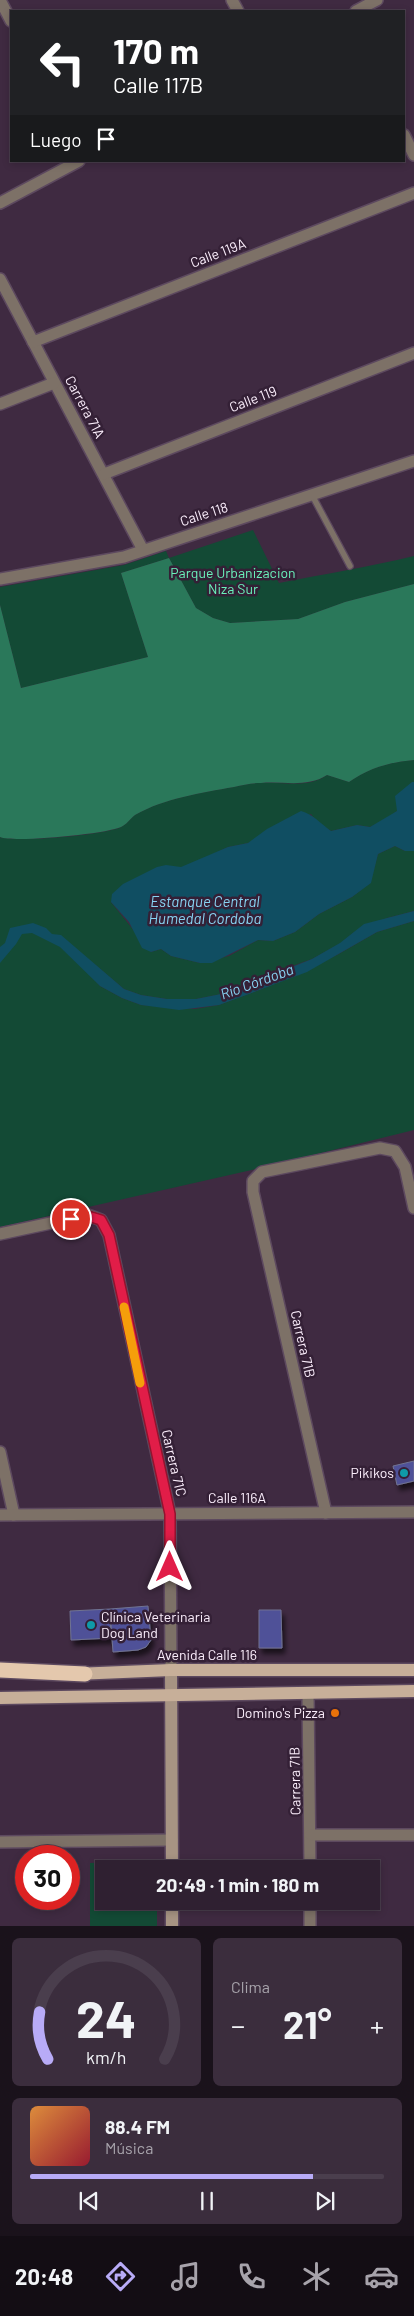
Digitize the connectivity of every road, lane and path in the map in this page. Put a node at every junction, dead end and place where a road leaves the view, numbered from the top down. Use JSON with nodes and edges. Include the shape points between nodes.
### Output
{"nodes":[{"id":1,"x":0,"y":0,"type":"edge"},
{"id":2,"x":377,"y":0,"type":"edge"},
{"id":3,"x":358,"y":10,"type":"edge"},
{"id":4,"x":10,"y":18,"type":"edge"},
{"id":5,"x":77,"y":162,"type":"edge"},
{"id":6,"x":414,"y":193,"type":"edge"},
{"id":7,"x":0,"y":203,"type":"edge"},
{"id":8,"x":0,"y":279,"type":"edge"},
{"id":9,"x":33,"y":342,"type":"junction"},
{"id":10,"x":414,"y":353,"type":"edge"},
{"id":11,"x":54,"y":383,"type":"junction"},
{"id":12,"x":0,"y":404,"type":"edge"},
{"id":13,"x":414,"y":462,"type":"edge"},
{"id":14,"x":104,"y":474,"type":"junction"},
{"id":15,"x":312,"y":495,"type":"junction"},
{"id":16,"x":143,"y":550,"type":"junction"},
{"id":17,"x":350,"y":566,"type":"dead end"},
{"id":18,"x":0,"y":579,"type":"edge"},
{"id":19,"x":414,"y":1208,"type":"edge"},
{"id":20,"x":0,"y":1234,"type":"edge"},
{"id":21,"x":0,"y":1452,"type":"edge"},
{"id":22,"x":414,"y":1512,"type":"edge"},
{"id":23,"x":326,"y":1513,"type":"junction"},
{"id":24,"x":170,"y":1514,"type":"junction"},
{"id":25,"x":0,"y":1515,"type":"edge"},
{"id":26,"x":14,"y":1515,"type":"junction"},
{"id":27,"x":0,"y":1670,"type":"edge"},
{"id":28,"x":171,"y":1670,"type":"junction"},
{"id":29,"x":414,"y":1670,"type":"edge"},
{"id":30,"x":85,"y":1674,"type":"junction"},
{"id":31,"x":0,"y":1678,"type":"edge"},
{"id":32,"x":414,"y":1691,"type":"edge"},
{"id":33,"x":308,"y":1693,"type":"junction"},
{"id":34,"x":171,"y":1694,"type":"junction"},
{"id":35,"x":0,"y":1698,"type":"edge"},
{"id":36,"x":311,"y":1835,"type":"junction"},
{"id":37,"x":414,"y":1835,"type":"edge"},
{"id":38,"x":172,"y":1840,"type":"junction"},
{"id":39,"x":0,"y":1842,"type":"edge"},
{"id":40,"x":172,"y":1860,"type":"edge"},
{"id":41,"x":310,"y":1860,"type":"edge"},
{"id":42,"x":172,"y":1910,"type":"edge"},
{"id":43,"x":310,"y":1910,"type":"edge"},
{"id":44,"x":172,"y":1926,"type":"edge"},
{"id":45,"x":310,"y":1926,"type":"edge"}],
"edges":[{"from":1,"to":4,"type":"street"},
{"from":2,"to":3,"type":"street"},
{"from":5,"to":7,"type":"street"},
{"from":6,"to":9,"type":"street","name":"Calle 119A"},
{"from":8,"to":9,"type":"street","name":"Carrera 71A"},
{"from":9,"to":11,"type":"street","name":"Carrera 71A"},
{"from":10,"to":14,"type":"street","name":"Calle 119"},
{"from":11,"to":12,"type":"street"},
{"from":11,"to":14,"type":"street","name":"Carrera 71A"},
{"from":13,"to":15,"type":"street","name":"Calle 118"},
{"from":14,"to":16,"type":"street","name":"Carrera 71A"},
{"from":15,"to":16,"type":"street","name":"Calle 118"},
{"from":15,"to":17,"type":"lane"},
{"from":16,"to":18,"type":"street","name":"Calle 118","via":[[124,557]]},
{"from":19,"to":23,"type":"street","name":"Carrera 71B","via":[[405,1167],[395,1151],[380,1148],[262,1172],[253,1181]]},
{"from":20,"to":24,"type":"street","name":"Carrera 71C","via":[[88,1216],[101,1220],[109,1235]]},
{"from":21,"to":26,"type":"street"},
{"from":22,"to":23,"type":"street","name":"Calle 116A"},
{"from":23,"to":24,"type":"street","name":"Calle 116A"},
{"from":24,"to":26,"type":"street","name":"Calle 116A"},
{"from":24,"to":28,"type":"street","name":"Carrera 71C"},
{"from":25,"to":26,"type":"street","name":"Calle 116A"},
{"from":27,"to":30,"type":"highway"},
{"from":28,"to":29,"type":"main road","name":"Avenida Calle 116"},
{"from":28,"to":30,"type":"main road","name":"Avenida Calle 116"},
{"from":28,"to":34,"type":"street","name":"Carrera 71C"},
{"from":30,"to":31,"type":"main road","name":"Avenida Calle 116"},
{"from":32,"to":33,"type":"main road"},
{"from":33,"to":34,"type":"main road"},
{"from":33,"to":36,"type":"street","name":"Carrera 71B"},
{"from":34,"to":35,"type":"main road"},
{"from":34,"to":38,"type":"street","name":"Carrera 71C"},
{"from":36,"to":37,"type":"street"},
{"from":36,"to":41,"type":"street","name":"Carrera 71B"},
{"from":38,"to":39,"type":"street"},
{"from":38,"to":40,"type":"street","name":"Carrera 71C"},
{"from":42,"to":44,"type":"street"},
{"from":43,"to":45,"type":"street"}]}
